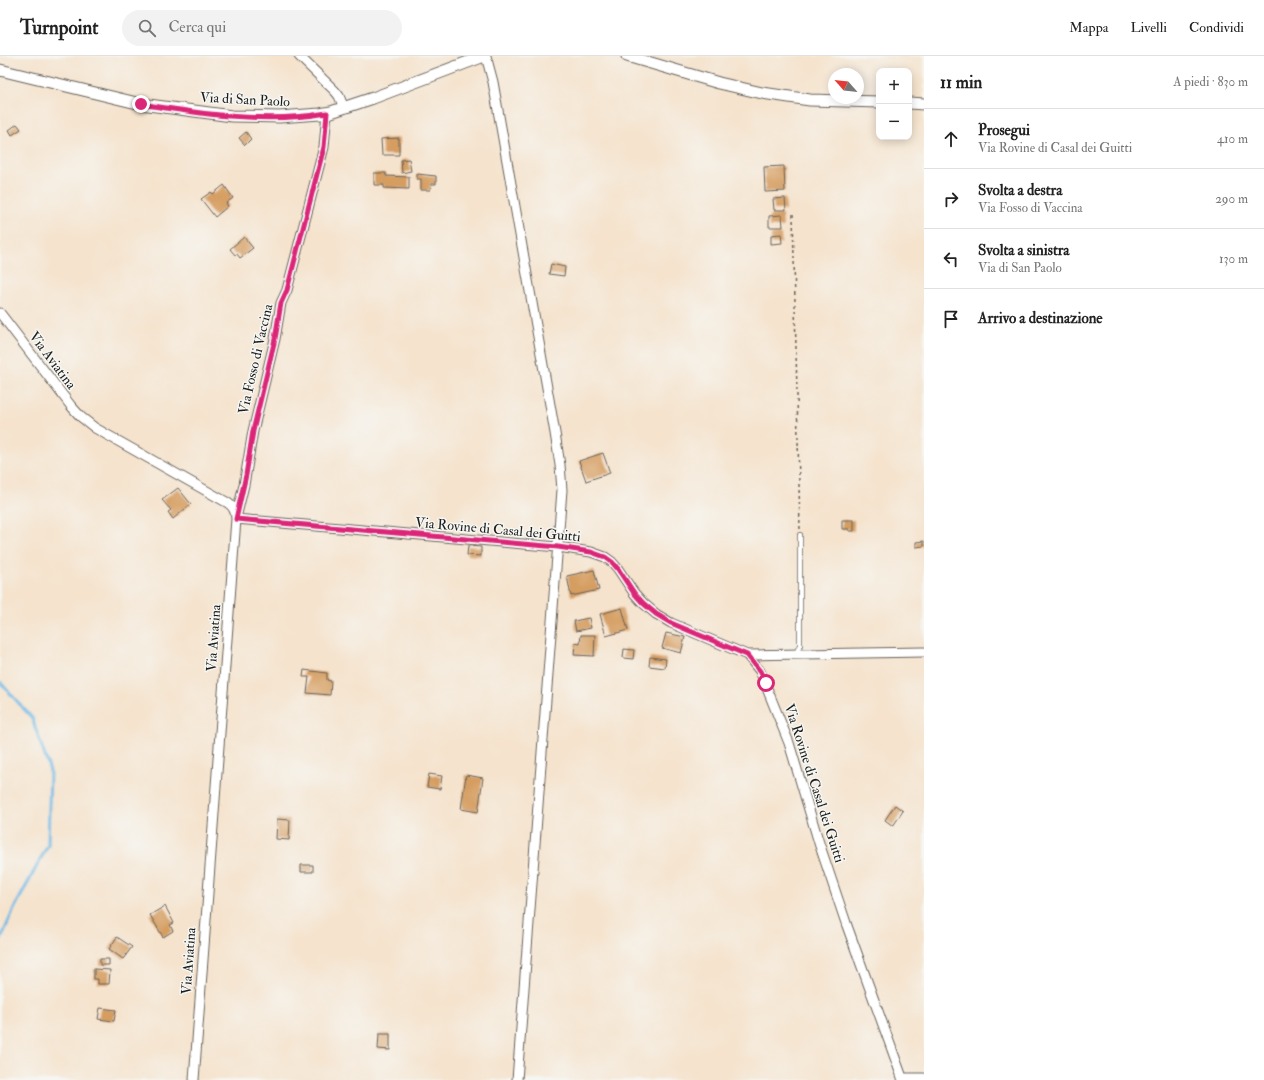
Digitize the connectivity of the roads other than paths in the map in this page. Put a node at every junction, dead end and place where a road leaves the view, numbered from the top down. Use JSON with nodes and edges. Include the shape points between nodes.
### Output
{"nodes":[{"id":1,"x":299,"y":56,"type":"edge"},
{"id":2,"x":485,"y":56,"type":"edge"},
{"id":3,"x":627,"y":56,"type":"edge"},
{"id":4,"x":0,"y":70,"type":"edge"},
{"id":5,"x":876,"y":102,"type":"edge"},
{"id":6,"x":912,"y":103,"type":"edge"},
{"id":7,"x":924,"y":104,"type":"edge"},
{"id":8,"x":344,"y":108,"type":"junction"},
{"id":9,"x":327,"y":113,"type":"junction"},
{"id":10,"x":0,"y":313,"type":"edge"},
{"id":11,"x":236,"y":519,"type":"junction"},
{"id":12,"x":800,"y":534,"type":"road end"},
{"id":13,"x":558,"y":547,"type":"junction"},
{"id":14,"x":924,"y":652,"type":"edge"},
{"id":15,"x":796,"y":654,"type":"junction"},
{"id":16,"x":747,"y":655,"type":"junction"},
{"id":17,"x":924,"y":1078,"type":"edge"},
{"id":18,"x":903,"y":1079,"type":"edge"},
{"id":19,"x":194,"y":1080,"type":"edge"},
{"id":20,"x":517,"y":1080,"type":"edge"}],
"edges":[{"from":1,"to":8,"type":"street","via":[[335,91]]},
{"from":2,"to":8,"type":"street","name":"Via di San Paolo"},
{"from":2,"to":13,"type":"street","via":[[493,82],[560,465],[562,496]]},
{"from":3,"to":5,"type":"street","via":[[719,84],[762,94],[810,100]]},
{"from":4,"to":9,"type":"street","name":"Via di San Paolo","via":[[125,101],[170,109],[249,117]]},
{"from":6,"to":7,"type":"street"},
{"from":8,"to":9,"type":"street","name":"Via di San Paolo"},
{"from":9,"to":11,"type":"street","name":"Via Fosso di Vaccina","via":[[324,147],[287,290],[281,303]]},
{"from":10,"to":11,"type":"street","name":"Via Aviatina","via":[[81,417],[95,428],[228,503],[234,509]]},
{"from":11,"to":13,"type":"street","name":"Via Rovine di Casal dei Guitti"},
{"from":11,"to":19,"type":"street","name":"Via Aviatina"},
{"from":12,"to":15,"type":"lane","via":[[800,645]]},
{"from":13,"to":16,"type":"street","name":"Via Rovine di Casal dei Guitti","via":[[605,557],[618,569],[643,603],[662,619]]},
{"from":13,"to":20,"type":"street"},
{"from":14,"to":15,"type":"street"},
{"from":15,"to":16,"type":"street"},
{"from":16,"to":18,"type":"street","name":"Via Rovine di Casal dei Guitti","via":[[763,677],[790,743],[834,887]]},
{"from":17,"to":18,"type":"street"}]}
